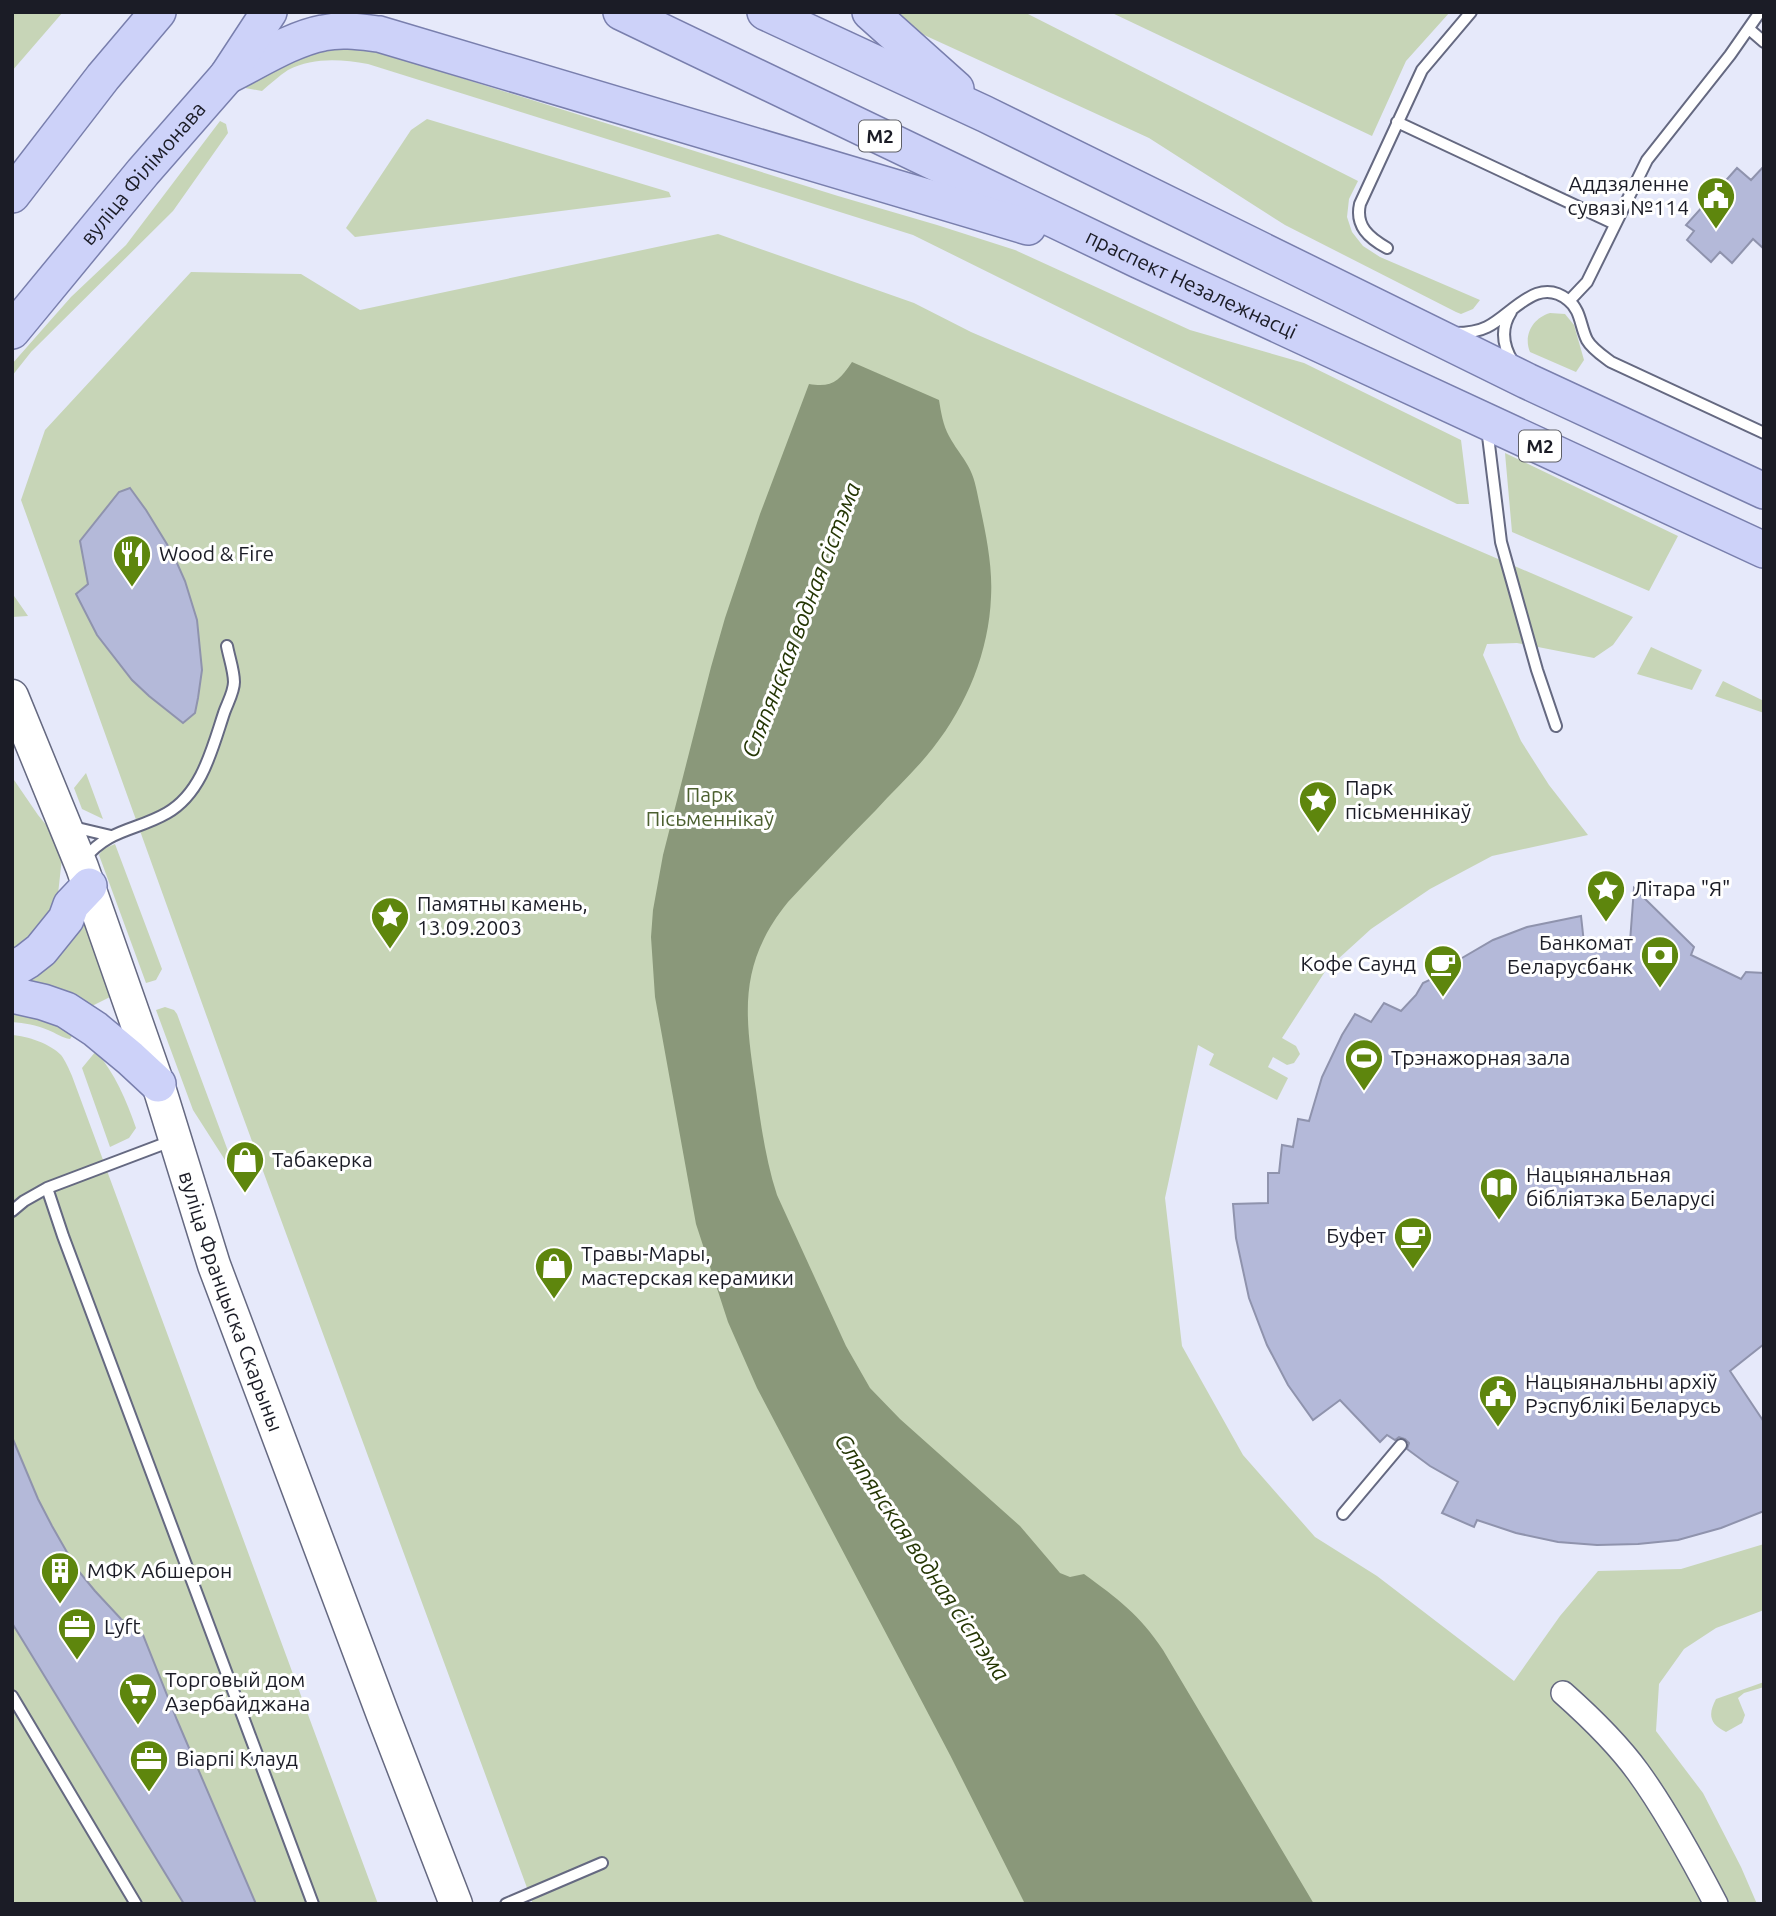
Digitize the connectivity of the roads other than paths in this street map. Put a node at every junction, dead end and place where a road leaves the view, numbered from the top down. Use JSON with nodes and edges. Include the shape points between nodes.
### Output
{"nodes":[{"id":1,"x":158,"y":12,"type":"edge"},
{"id":2,"x":269,"y":12,"type":"edge"},
{"id":3,"x":621,"y":12,"type":"edge"},
{"id":4,"x":765,"y":12,"type":"edge"},
{"id":5,"x":870,"y":12,"type":"edge"},
{"id":6,"x":1471,"y":12,"type":"edge"},
{"id":7,"x":1760,"y":12,"type":"edge"},
{"id":8,"x":1749,"y":29,"type":"junction"},
{"id":9,"x":1764,"y":43,"type":"edge"},
{"id":10,"x":226,"y":76,"type":"junction"},
{"id":11,"x":985,"y":114,"type":"junction"},
{"id":12,"x":1397,"y":122,"type":"junction"},
{"id":13,"x":12,"y":195,"type":"edge"},
{"id":14,"x":1615,"y":224,"type":"junction"},
{"id":15,"x":1388,"y":248,"type":"dead end"},
{"id":16,"x":1138,"y":260,"type":"junction"},
{"id":17,"x":1525,"y":299,"type":"junction"},
{"id":18,"x":1569,"y":301,"type":"junction"},
{"id":19,"x":1411,"y":325,"type":"junction"},
{"id":20,"x":12,"y":331,"type":"edge"},
{"id":21,"x":1527,"y":381,"type":"junction"},
{"id":22,"x":1486,"y":421,"type":"junction"},
{"id":23,"x":1764,"y":433,"type":"edge"},
{"id":24,"x":1764,"y":491,"type":"edge"},
{"id":25,"x":1764,"y":550,"type":"edge"},
{"id":26,"x":227,"y":646,"type":"dead end"},
{"id":27,"x":12,"y":696,"type":"edge"},
{"id":28,"x":1556,"y":726,"type":"dead end"},
{"id":29,"x":62,"y":822,"type":"junction"},
{"id":30,"x":111,"y":836,"type":"junction"},
{"id":31,"x":85,"y":877,"type":"junction"},
{"id":32,"x":12,"y":970,"type":"edge"},
{"id":33,"x":12,"y":995,"type":"edge"},
{"id":34,"x":158,"y":1084,"type":"junction"},
{"id":35,"x":176,"y":1140,"type":"junction"},
{"id":36,"x":47,"y":1188,"type":"junction"},
{"id":37,"x":12,"y":1211,"type":"edge"},
{"id":38,"x":1401,"y":1445,"type":"dead end"},
{"id":39,"x":1343,"y":1514,"type":"dead end"},
{"id":40,"x":1563,"y":1693,"type":"dead end"},
{"id":41,"x":12,"y":1696,"type":"edge"},
{"id":42,"x":602,"y":1863,"type":"dead end"},
{"id":43,"x":136,"y":1904,"type":"edge"},
{"id":44,"x":313,"y":1904,"type":"edge"},
{"id":45,"x":456,"y":1904,"type":"edge"},
{"id":46,"x":506,"y":1904,"type":"edge"},
{"id":47,"x":1716,"y":1904,"type":"edge"}],
"edges":[{"from":1,"to":13,"type":"main road"},
{"from":2,"to":10,"type":"main road","name":"вуліца Філімонава"},
{"from":3,"to":16,"type":"main road","name":"праспект Незалежнасці","number":"М2"},
{"from":4,"to":11,"type":"main road","number":"М2"},
{"from":5,"to":11,"type":"main road"},
{"from":6,"to":12,"type":"lane","via":[[1422,70]]},
{"from":7,"to":8,"type":"lane"},
{"from":8,"to":9,"type":"lane"},
{"from":8,"to":14,"type":"lane","via":[[1647,160]]},
{"from":10,"to":16,"type":"main road","via":[[294,42],[323,33],[379,34]]},
{"from":10,"to":20,"type":"main road","name":"вуліца Філімонава"},
{"from":11,"to":19,"type":"main road","number":"М2"},
{"from":12,"to":14,"type":"lane"},
{"from":12,"to":15,"type":"lane","via":[[1359,209],[1367,234]]},
{"from":14,"to":18,"type":"lane","via":[[1587,282]]},
{"from":16,"to":22,"type":"main road","name":"праспект Незалежнасці","number":"М2"},
{"from":17,"to":18,"type":"lane","via":[[1550,293]]},
{"from":17,"to":19,"type":"lane","via":[[1496,322],[1474,332],[1437,332]]},
{"from":17,"to":21,"type":"lane","via":[[1508,317],[1503,341]]},
{"from":18,"to":23,"type":"lane","via":[[1589,343],[1611,362]]},
{"from":19,"to":21,"type":"main road","number":"М2"},
{"from":21,"to":24,"type":"main road","number":"М2"},
{"from":22,"to":25,"type":"main road","name":"праспект Незалежнасці","number":"М2"},
{"from":22,"to":28,"type":"lane","via":[[1501,542]]},
{"from":26,"to":30,"type":"lane","via":[[234,684],[211,752],[190,794],[169,812]]},
{"from":27,"to":29,"type":"main road","name":"вуліца Францыска Скарыны"},
{"from":29,"to":30,"type":"lane"},
{"from":29,"to":31,"type":"main road","name":"вуліца Францыска Скарыны"},
{"from":30,"to":31,"type":"lane","via":[[83,861]]},
{"from":31,"to":32,"type":"main road","via":[[66,919],[41,950]]},
{"from":31,"to":34,"type":"main road","name":"вуліца Францыска Скарыны"},
{"from":33,"to":34,"type":"main road","via":[[66,1010]]},
{"from":34,"to":35,"type":"main road","name":"вуліца Францыска Скарыны"},
{"from":35,"to":36,"type":"lane"},
{"from":35,"to":45,"type":"main road","name":"вуліца Францыска Скарыны","via":[[214,1265]]},
{"from":36,"to":37,"type":"lane"},
{"from":36,"to":44,"type":"lane"},
{"from":38,"to":39,"type":"lane"},
{"from":40,"to":47,"type":"street","via":[[1638,1771]]},
{"from":41,"to":43,"type":"lane"},
{"from":42,"to":46,"type":"lane"}]}
